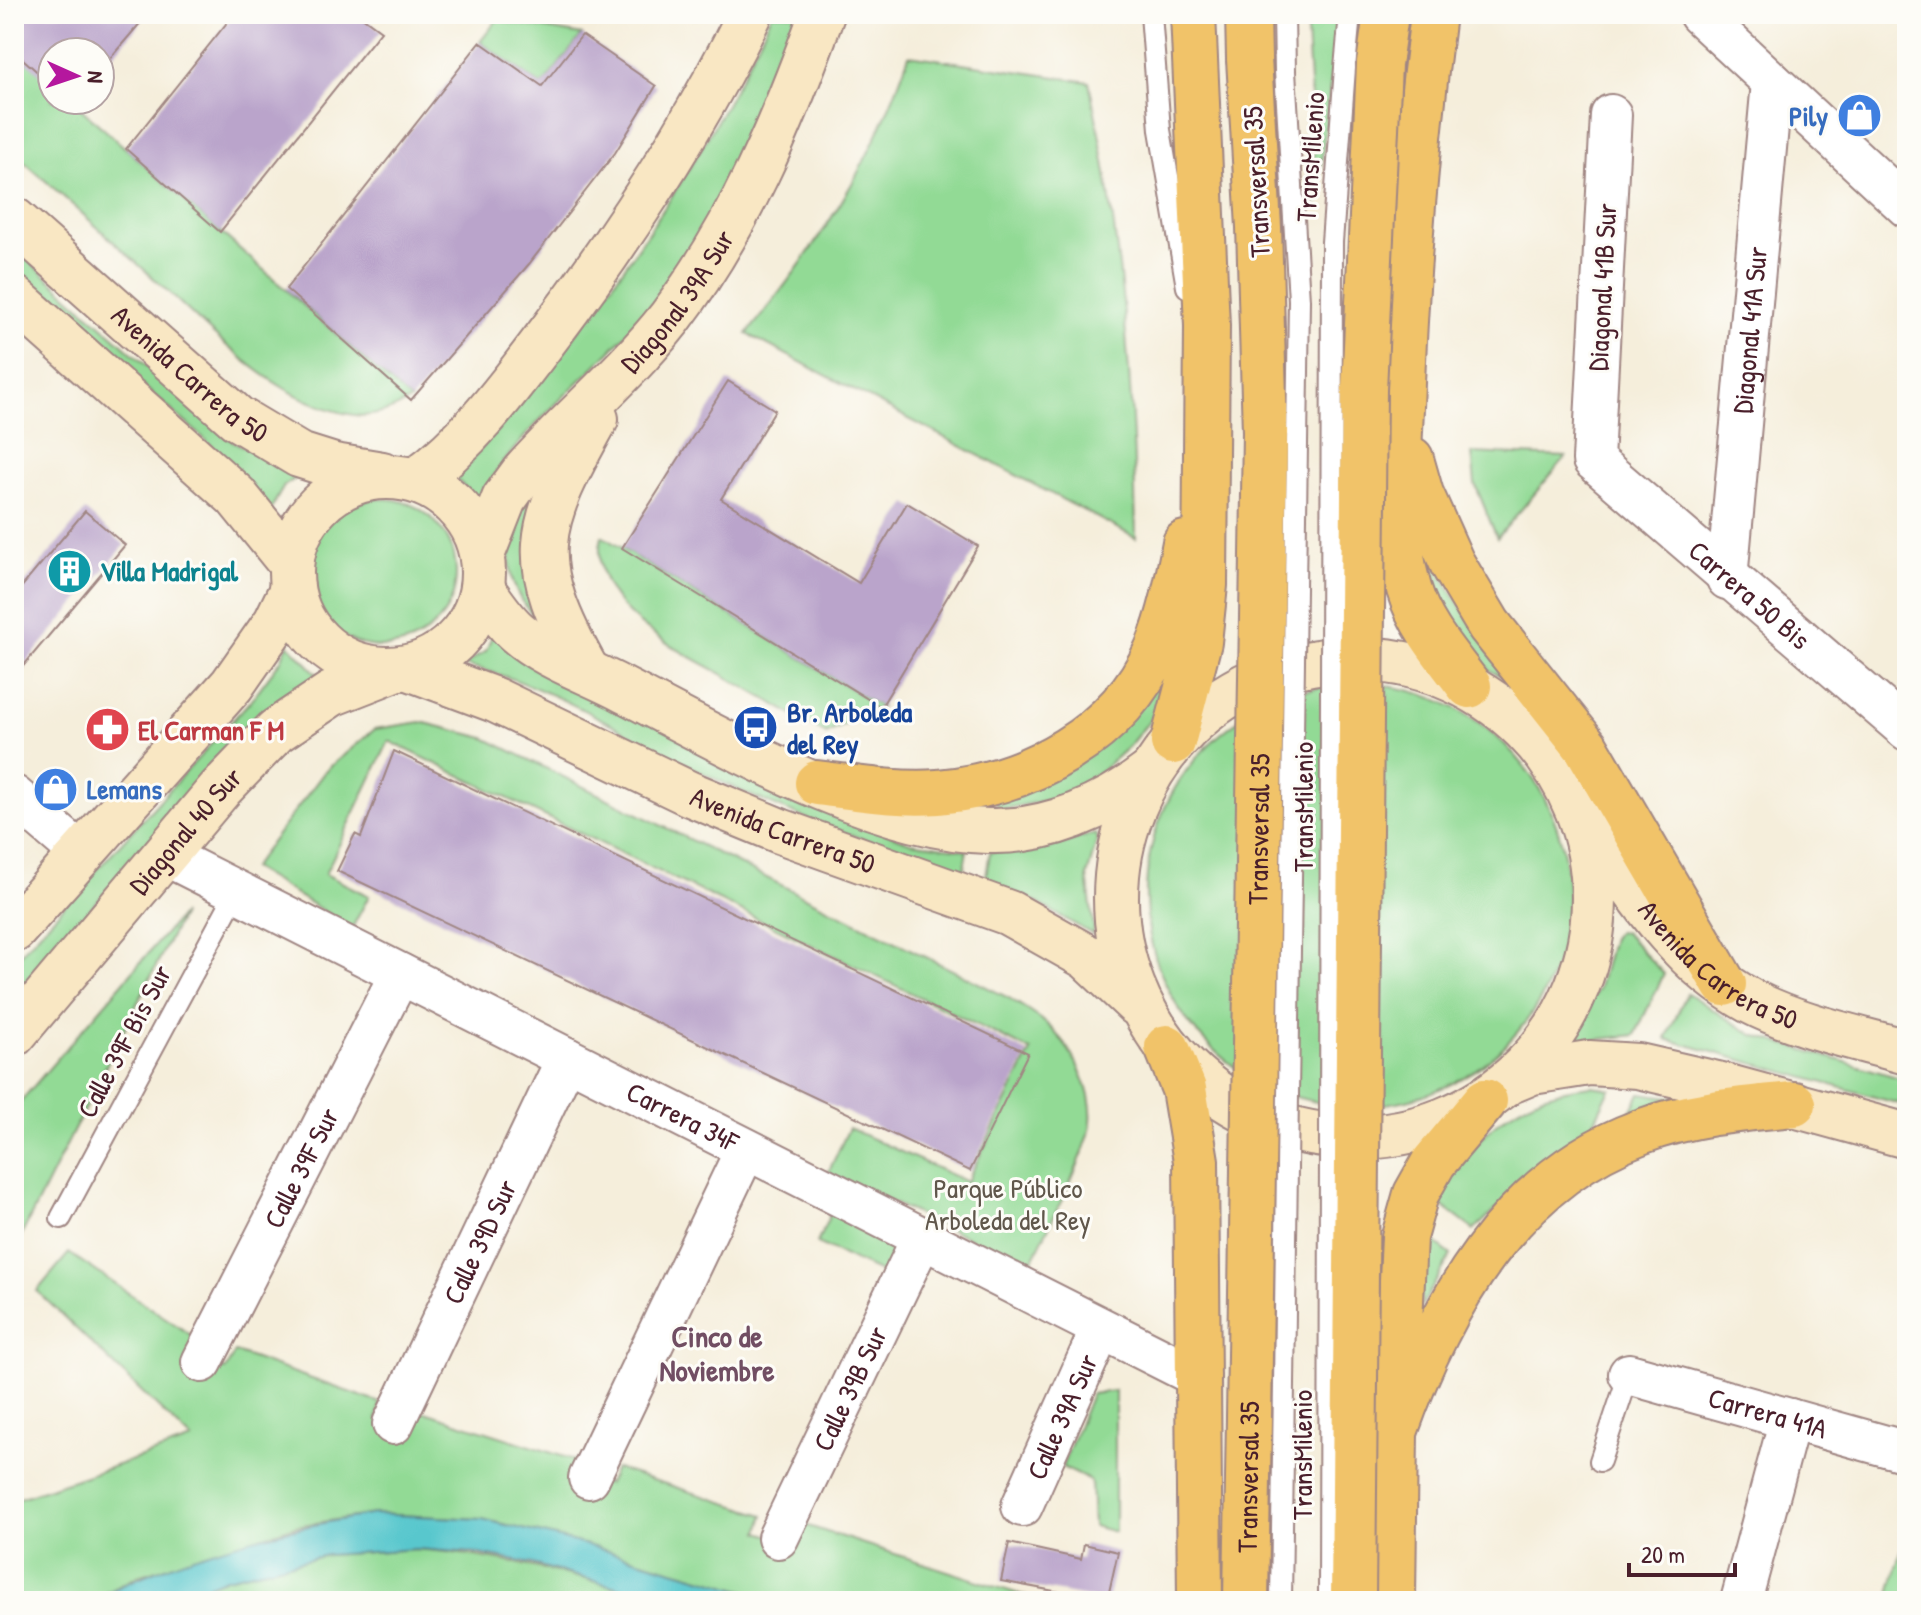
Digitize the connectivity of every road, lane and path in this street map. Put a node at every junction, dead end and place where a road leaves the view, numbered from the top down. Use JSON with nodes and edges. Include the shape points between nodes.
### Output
{"nodes":[{"id":1,"x":750,"y":14,"type":"edge"},
{"id":2,"x":822,"y":14,"type":"edge"},
{"id":3,"x":843,"y":14,"type":"edge"},
{"id":4,"x":1151,"y":14,"type":"edge"},
{"id":5,"x":1193,"y":14,"type":"edge"},
{"id":6,"x":1248,"y":14,"type":"edge"},
{"id":7,"x":1284,"y":14,"type":"edge"},
{"id":8,"x":1350,"y":14,"type":"edge"},
{"id":9,"x":1386,"y":14,"type":"edge"},
{"id":10,"x":1433,"y":14,"type":"edge"},
{"id":11,"x":1712,"y":18,"type":"edge"},
{"id":12,"x":1267,"y":65,"type":"junction"},
{"id":13,"x":1362,"y":66,"type":"junction"},
{"id":14,"x":1772,"y":82,"type":"junction"},
{"id":15,"x":1611,"y":115,"type":"dead end"},
{"id":16,"x":1907,"y":207,"type":"edge"},
{"id":17,"x":739,"y":212,"type":"junction"},
{"id":18,"x":14,"y":220,"type":"edge"},
{"id":19,"x":14,"y":298,"type":"edge"},
{"id":20,"x":622,"y":372,"type":"junction"},
{"id":21,"x":1207,"y":406,"type":"junction"},
{"id":22,"x":1401,"y":422,"type":"junction"},
{"id":23,"x":1593,"y":460,"type":"joint"},
{"id":24,"x":406,"y":478,"type":"junction"},
{"id":25,"x":482,"y":572,"type":"junction"},
{"id":26,"x":291,"y":577,"type":"junction"},
{"id":27,"x":1727,"y":579,"type":"junction"},
{"id":28,"x":399,"y":670,"type":"junction"},
{"id":29,"x":587,"y":671,"type":"junction"},
{"id":30,"x":1469,"y":686,"type":"junction"},
{"id":31,"x":1907,"y":730,"type":"edge"},
{"id":32,"x":1162,"y":757,"type":"junction"},
{"id":33,"x":817,"y":783,"type":"junction"},
{"id":34,"x":14,"y":796,"type":"edge"},
{"id":35,"x":1578,"y":810,"type":"junction"},
{"id":36,"x":82,"y":854,"type":"junction"},
{"id":37,"x":165,"y":855,"type":"junction"},
{"id":38,"x":237,"y":891,"type":"junction"},
{"id":39,"x":14,"y":930,"type":"edge"},
{"id":40,"x":400,"y":974,"type":"junction"},
{"id":41,"x":1724,"y":984,"type":"junction"},
{"id":42,"x":1142,"y":1009,"type":"junction"},
{"id":43,"x":14,"y":1034,"type":"edge"},
{"id":44,"x":1167,"y":1047,"type":"junction"},
{"id":45,"x":1907,"y":1052,"type":"edge"},
{"id":46,"x":567,"y":1058,"type":"junction"},
{"id":47,"x":1499,"y":1090,"type":"junction"},
{"id":48,"x":1794,"y":1104,"type":"junction"},
{"id":49,"x":1907,"y":1136,"type":"edge"},
{"id":50,"x":746,"y":1149,"type":"junction"},
{"id":51,"x":61,"y":1218,"type":"dead end"},
{"id":52,"x":922,"y":1238,"type":"junction"},
{"id":53,"x":1101,"y":1329,"type":"junction"},
{"id":54,"x":202,"y":1362,"type":"dead end"},
{"id":55,"x":1629,"y":1374,"type":"joint"},
{"id":56,"x":1200,"y":1378,"type":"junction"},
{"id":57,"x":1790,"y":1419,"type":"junction"},
{"id":58,"x":393,"y":1424,"type":"dead end"},
{"id":59,"x":1395,"y":1432,"type":"junction"},
{"id":60,"x":1907,"y":1452,"type":"edge"},
{"id":61,"x":1600,"y":1461,"type":"dead end"},
{"id":62,"x":589,"y":1478,"type":"dead end"},
{"id":63,"x":1022,"y":1506,"type":"dead end"},
{"id":64,"x":778,"y":1538,"type":"dead end"},
{"id":65,"x":1200,"y":1601,"type":"edge"},
{"id":66,"x":1246,"y":1601,"type":"edge"},
{"id":67,"x":1281,"y":1601,"type":"edge"},
{"id":68,"x":1329,"y":1601,"type":"edge"},
{"id":69,"x":1353,"y":1601,"type":"edge"},
{"id":70,"x":1393,"y":1601,"type":"edge"},
{"id":71,"x":1741,"y":1601,"type":"edge"}],
"edges":[{"from":1,"to":24,"type":"main road","via":[[690,126],[603,262],[477,427]]},
{"from":2,"to":17,"type":"main road","name":"Diagonal 39A Sur","via":[[787,109]]},
{"from":3,"to":17,"type":"lane"},
{"from":4,"to":21,"type":"lane","via":[[1160,130]]},
{"from":5,"to":21,"type":"highway"},
{"from":6,"to":12,"type":"highway","name":"Transversal 35"},
{"from":7,"to":12,"type":"lane","name":"TransMilenio"},
{"from":8,"to":13,"type":"lane","name":"TransMilenio"},
{"from":9,"to":13,"type":"highway"},
{"from":10,"to":22,"type":"highway","via":[[1411,231]]},
{"from":11,"to":14,"type":"street"},
{"from":12,"to":66,"type":"highway","name":"Transversal 35","bridge":true,"via":[[1259,227],[1265,432]]},
{"from":12,"to":67,"type":"lane","name":"TransMilenio","bridge":true,"via":[[1299,300]]},
{"from":13,"to":68,"type":"lane","name":"TransMilenio","bridge":true,"via":[[1332,242]]},
{"from":13,"to":69,"type":"highway","bridge":true},
{"from":14,"to":16,"type":"street"},
{"from":14,"to":27,"type":"street","name":"Diagonal 41A Sur"},
{"from":15,"to":23,"type":"street","name":"Diagonal 41B Sur"},
{"from":17,"to":20,"type":"main road","name":"Diagonal 39A Sur","via":[[669,319]]},
{"from":18,"to":24,"type":"main road","name":"Avenida Carrera 50","via":[[237,418],[299,455]]},
{"from":19,"to":26,"type":"main road","via":[[236,496]]},
{"from":20,"to":25,"type":"main road","name":"Diagonal 39A Sur","via":[[504,499]]},
{"from":20,"to":29,"type":"main road","via":[[553,498],[546,532],[544,565],[550,597]]},
{"from":21,"to":32,"type":"highway","via":[[1205,585],[1199,642]]},
{"from":21,"to":33,"type":"highway","via":[[1187,535],[1166,622],[1156,651],[1105,721],[1037,767],[983,786],[936,792]]},
{"from":22,"to":30,"type":"highway","via":[[1398,503],[1409,587],[1431,636]]},
{"from":22,"to":41,"type":"highway","via":[[1421,494],[1452,563],[1489,625],[1586,747]]},
{"from":23,"to":27,"type":"street","name":"Carrera 50 Bis"},
{"from":24,"to":25,"type":"main road","via":[[440,492],[459,509],[474,531]]},
{"from":24,"to":26,"type":"main road","via":[[366,478],[338,490],[314,509],[298,535]]},
{"from":25,"to":28,"type":"main road","via":[[474,617],[457,640],[435,658]]},
{"from":25,"to":29,"type":"main road","name":"Avenida Carrera 50","via":[[517,632]]},
{"from":26,"to":28,"type":"main road","via":[[300,616],[316,639],[337,657],[363,668]]},
{"from":26,"to":36,"type":"main road","via":[[276,622],[232,685]]},
{"from":27,"to":31,"type":"street","name":"Carrera 50 Bis"},
{"from":28,"to":37,"type":"main road","name":"Diagonal 40 Sur","via":[[331,694],[276,731]]},
{"from":28,"to":42,"type":"main road","name":"Avenida Carrera 50","via":[[495,700],[780,831],[1020,918],[1087,957]]},
{"from":29,"to":33,"type":"main road","name":"Avenida Carrera 50"},
{"from":30,"to":32,"type":"main road","name":"Avenida Carrera 50","via":[[1419,666],[1366,658],[1311,661],[1259,677],[1224,698]]},
{"from":30,"to":35,"type":"main road","name":"Avenida Carrera 50","via":[[1515,719],[1552,761]]},
{"from":32,"to":33,"type":"main road","name":"Avenida Carrera 50","via":[[1112,799],[1055,822],[1012,831],[936,826]]},
{"from":32,"to":42,"type":"main road","via":[[1126,829],[1116,890],[1122,951]]},
{"from":34,"to":36,"type":"street"},
{"from":35,"to":41,"type":"main road","name":"Avenida Carrera 50","via":[[1668,932]]},
{"from":35,"to":47,"type":"main road","via":[[1591,858],[1595,906],[1588,955],[1546,1044]]},
{"from":36,"to":39,"type":"main road"},
{"from":37,"to":38,"type":"street","name":"Carrera 34F"},
{"from":37,"to":43,"type":"main road","name":"Diagonal 40 Sur"},
{"from":38,"to":40,"type":"street","name":"Carrera 34F"},
{"from":38,"to":51,"type":"lane","name":"Calle 39F Bis Sur"},
{"from":40,"to":46,"type":"street","name":"Carrera 34F"},
{"from":40,"to":54,"type":"street","name":"Calle 39F Sur"},
{"from":41,"to":45,"type":"main road","name":"Avenida Carrera 50","via":[[1778,1014]]},
{"from":42,"to":44,"type":"main road"},
{"from":44,"to":47,"type":"main road","via":[[1208,1089],[1259,1119],[1315,1136],[1374,1138],[1432,1127]]},
{"from":44,"to":56,"type":"highway","via":[[1184,1089],[1196,1161]]},
{"from":46,"to":50,"type":"street","name":"Carrera 34F"},
{"from":46,"to":58,"type":"street","name":"Calle 39D Sur"},
{"from":47,"to":48,"type":"main road","via":[[1532,1072],[1589,1063],[1638,1066]]},
{"from":47,"to":59,"type":"highway","via":[[1434,1162],[1408,1216],[1401,1262]]},
{"from":48,"to":49,"type":"main road"},
{"from":48,"to":59,"type":"highway","via":[[1713,1112],[1637,1133],[1551,1183],[1515,1215],[1443,1317]]},
{"from":50,"to":52,"type":"street","name":"Carrera 34F"},
{"from":50,"to":62,"type":"street"},
{"from":52,"to":53,"type":"street","name":"Carrera 34F"},
{"from":52,"to":64,"type":"street","name":"Calle 39B Sur"},
{"from":53,"to":56,"type":"street","name":"Carrera 34F"},
{"from":53,"to":63,"type":"street","name":"Calle 39A Sur"},
{"from":55,"to":57,"type":"street","name":"Carrera 41A"},
{"from":55,"to":61,"type":"lane"},
{"from":56,"to":65,"type":"highway"},
{"from":57,"to":60,"type":"street","name":"Carrera 41A"},
{"from":57,"to":71,"type":"street"},
{"from":59,"to":70,"type":"highway"}]}
